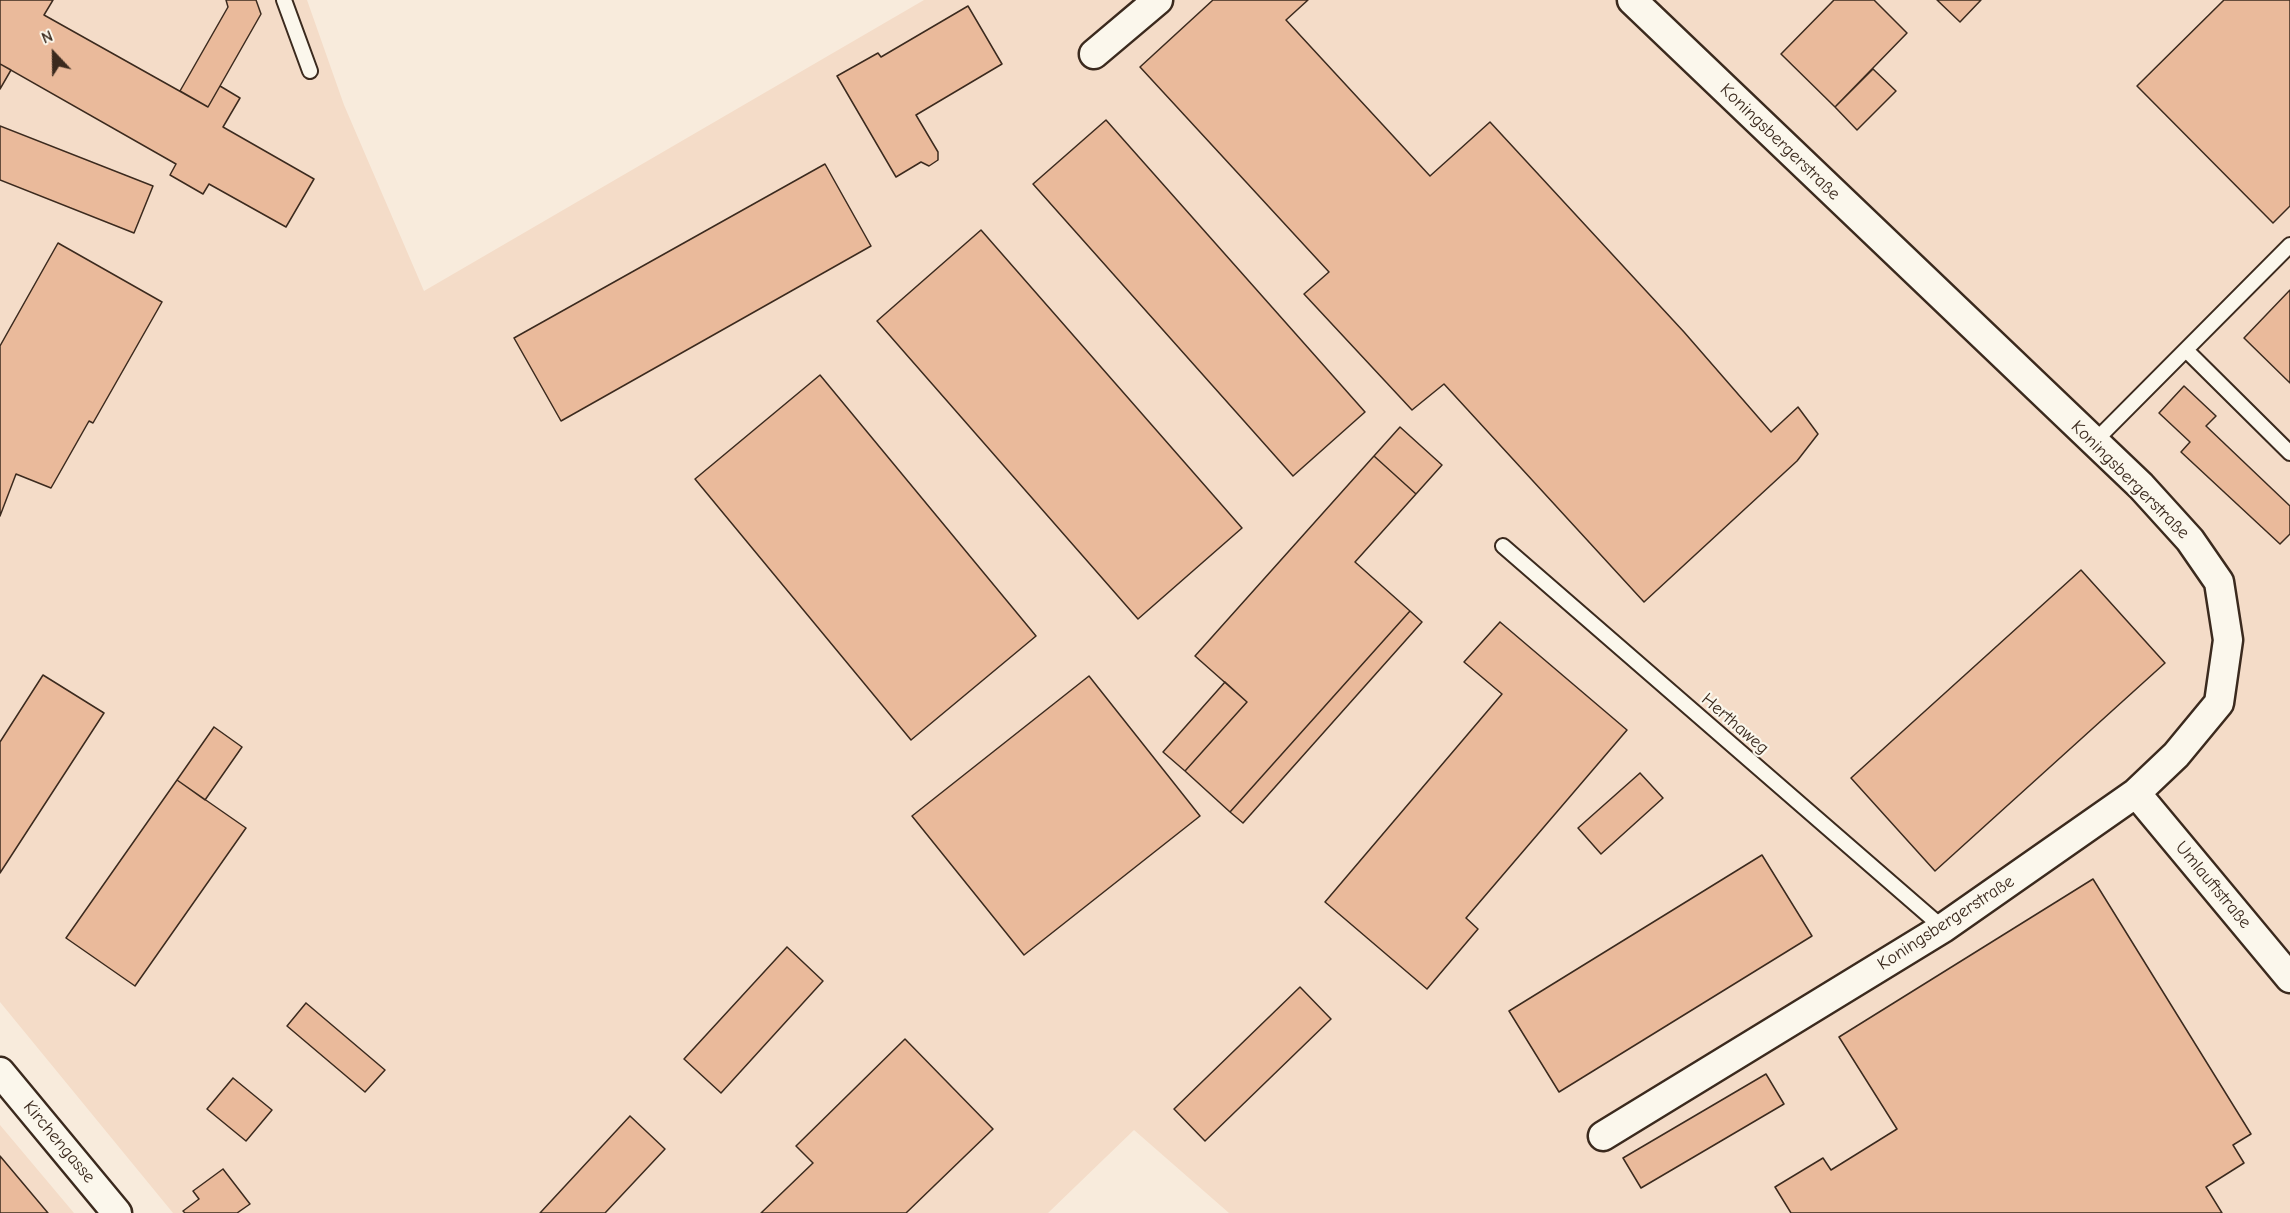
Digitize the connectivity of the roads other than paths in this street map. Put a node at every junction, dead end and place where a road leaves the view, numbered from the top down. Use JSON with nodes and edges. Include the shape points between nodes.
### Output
{"nodes":[{"id":1,"x":284,"y":0,"type":"edge"},
{"id":2,"x":1158,"y":0,"type":"edge"},
{"id":3,"x":1632,"y":0,"type":"edge"},
{"id":4,"x":1094,"y":54,"type":"dead end"},
{"id":5,"x":310,"y":71,"type":"dead end"},
{"id":6,"x":2290,"y":245,"type":"edge"},
{"id":7,"x":2186,"y":350,"type":"junction"},
{"id":8,"x":2094,"y":442,"type":"junction"},
{"id":9,"x":2290,"y":453,"type":"edge"},
{"id":10,"x":1503,"y":546,"type":"dead end"},
{"id":11,"x":2136,"y":793,"type":"junction"},
{"id":12,"x":1943,"y":928,"type":"junction"},
{"id":13,"x":2290,"y":978,"type":"edge"},
{"id":14,"x":0,"y":1072,"type":"edge"},
{"id":15,"x":1603,"y":1136,"type":"dead end"},
{"id":16,"x":117,"y":1213,"type":"edge"}],
"edges":[{"from":1,"to":5,"type":"lane"},
{"from":2,"to":4,"type":"street"},
{"from":3,"to":8,"type":"street","name":"Koningsbergerstraße"},
{"from":6,"to":7,"type":"lane"},
{"from":7,"to":8,"type":"lane"},
{"from":7,"to":9,"type":"lane"},
{"from":8,"to":11,"type":"street","name":"Koningsbergerstraße","via":[[2190,540],[2218,582],[2228,640],[2219,703],[2176,755]]},
{"from":10,"to":12,"type":"lane","name":"Herthaweg"},
{"from":11,"to":12,"type":"street","name":"Koningsbergerstraße"},
{"from":11,"to":13,"type":"street","name":"Umlauftstraße"},
{"from":12,"to":15,"type":"street","name":"Koningsbergerstraße"},
{"from":14,"to":16,"type":"street","name":"Kirchengasse"}]}
